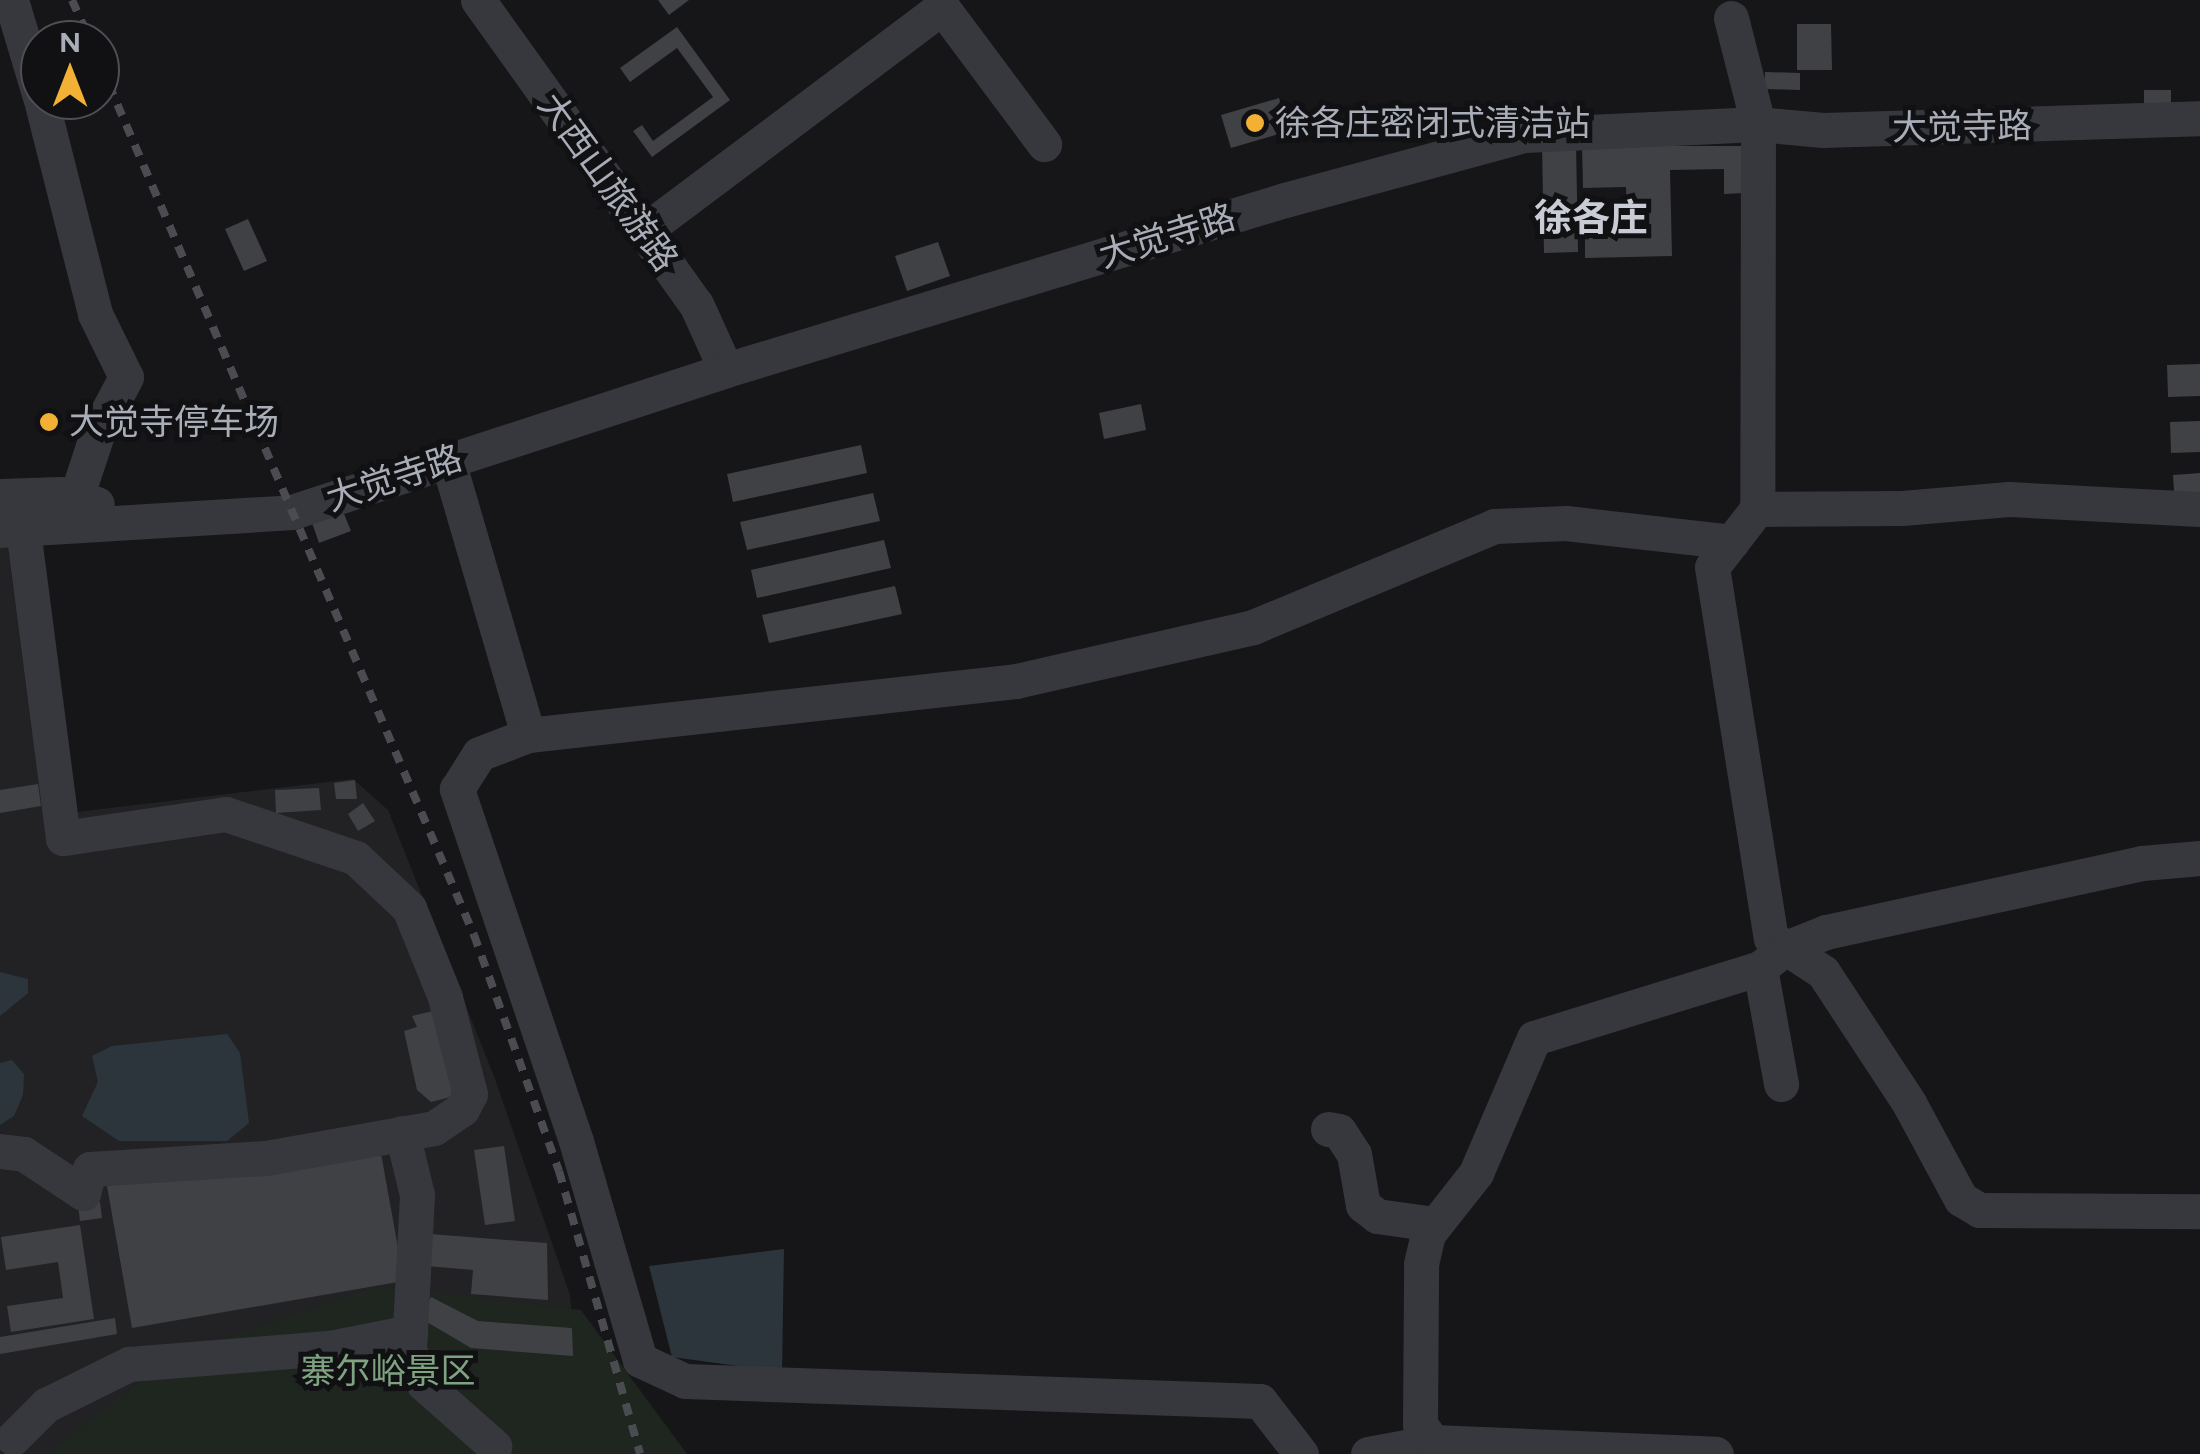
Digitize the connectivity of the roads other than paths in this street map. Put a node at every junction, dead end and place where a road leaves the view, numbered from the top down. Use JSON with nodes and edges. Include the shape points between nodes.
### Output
{"nodes":[{"id":1,"x":11,"y":0,"type":"edge"},
{"id":2,"x":478,"y":0,"type":"edge"},
{"id":3,"x":1731,"y":18,"type":"dead end"},
{"id":4,"x":20,"y":30,"type":"edge"},
{"id":5,"x":2200,"y":118,"type":"edge"},
{"id":6,"x":46,"y":120,"type":"edge"},
{"id":7,"x":1758,"y":124,"type":"junction"},
{"id":8,"x":1044,"y":144,"type":"dead end"},
{"id":9,"x":644,"y":231,"type":"junction"},
{"id":10,"x":726,"y":370,"type":"junction"},
{"id":11,"x":448,"y":460,"type":"junction"},
{"id":12,"x":0,"y":496,"type":"edge"},
{"id":13,"x":76,"y":498,"type":"junction"},
{"id":14,"x":1757,"y":508,"type":"junction"},
{"id":15,"x":2200,"y":509,"type":"edge"},
{"id":16,"x":162,"y":519,"type":"junction"},
{"id":17,"x":11,"y":529,"type":"edge"},
{"id":18,"x":1732,"y":542,"type":"junction"},
{"id":19,"x":528,"y":735,"type":"junction"},
{"id":20,"x":2200,"y":858,"type":"edge"},
{"id":21,"x":1773,"y":958,"type":"junction"},
{"id":22,"x":1781,"y":1084,"type":"dead end"},
{"id":23,"x":1328,"y":1129,"type":"dead end"},
{"id":24,"x":402,"y":1134,"type":"junction"},
{"id":25,"x":0,"y":1151,"type":"edge"},
{"id":26,"x":2200,"y":1211,"type":"edge"},
{"id":27,"x":1434,"y":1224,"type":"junction"},
{"id":28,"x":410,"y":1332,"type":"junction"},
{"id":29,"x":13,"y":1438,"type":"dead end"},
{"id":30,"x":494,"y":1446,"type":"dead end"},
{"id":31,"x":1436,"y":1448,"type":"edge"},
{"id":32,"x":1301,"y":1454,"type":"edge"},
{"id":33,"x":1368,"y":1454,"type":"edge"},
{"id":34,"x":1716,"y":1454,"type":"edge"}],
"edges":[{"from":1,"to":4,"type":"street"},
{"from":2,"to":9,"type":"street","name":"大西山旅游路"},
{"from":3,"to":7,"type":"street"},
{"from":5,"to":7,"type":"street","name":"大觉寺路","via":[[1842,129]]},
{"from":6,"to":13,"type":"street","via":[[94,314],[126,377],[99,428]]},
{"from":7,"to":10,"type":"street","name":"大觉寺路","via":[[1525,135],[1285,200]]},
{"from":7,"to":14,"type":"street"},
{"from":8,"to":9,"type":"street","via":[[942,7]]},
{"from":9,"to":10,"type":"street","name":"大西山旅游路","via":[[696,304]]},
{"from":10,"to":11,"type":"street","name":"大觉寺路"},
{"from":11,"to":16,"type":"street","name":"大觉寺路","via":[[292,512]]},
{"from":11,"to":19,"type":"street"},
{"from":12,"to":13,"type":"street","name":"大觉寺路"},
{"from":13,"to":16,"type":"street","name":"大觉寺路"},
{"from":14,"to":15,"type":"street","via":[[1902,508],[2009,499]]},
{"from":14,"to":18,"type":"street"},
{"from":16,"to":17,"type":"street","name":"大觉寺路"},
{"from":17,"to":24,"type":"street","via":[[63,838],[226,814],[356,858],[410,908],[470,1075],[462,1109],[434,1128]]},
{"from":18,"to":19,"type":"street","via":[[1566,522],[1494,526],[1253,627],[1016,681]]},
{"from":18,"to":21,"type":"street","via":[[1712,566]]},
{"from":19,"to":32,"type":"street","via":[[479,754],[457,789],[576,1140],[640,1360],[685,1381],[1260,1402]]},
{"from":20,"to":21,"type":"street","via":[[2142,863],[1826,932]]},
{"from":21,"to":22,"type":"street"},
{"from":21,"to":26,"type":"street","via":[[1823,972],[1909,1103],[1961,1198],[1980,1210]]},
{"from":21,"to":27,"type":"street","via":[[1534,1038],[1476,1173]]},
{"from":23,"to":27,"type":"street","via":[[1338,1131],[1354,1154],[1363,1205],[1377,1216]]},
{"from":24,"to":25,"type":"street","via":[[266,1158],[90,1169],[84,1193],[24,1154]]},
{"from":24,"to":28,"type":"street","via":[[416,1195]]},
{"from":27,"to":31,"type":"street","via":[[1422,1264],[1420,1425]]},
{"from":28,"to":29,"type":"street","via":[[330,1348],[130,1364],[46,1404]]},
{"from":28,"to":30,"type":"street","via":[[409,1350],[424,1384]]},
{"from":31,"to":33,"type":"street"},
{"from":31,"to":34,"type":"street"}]}
